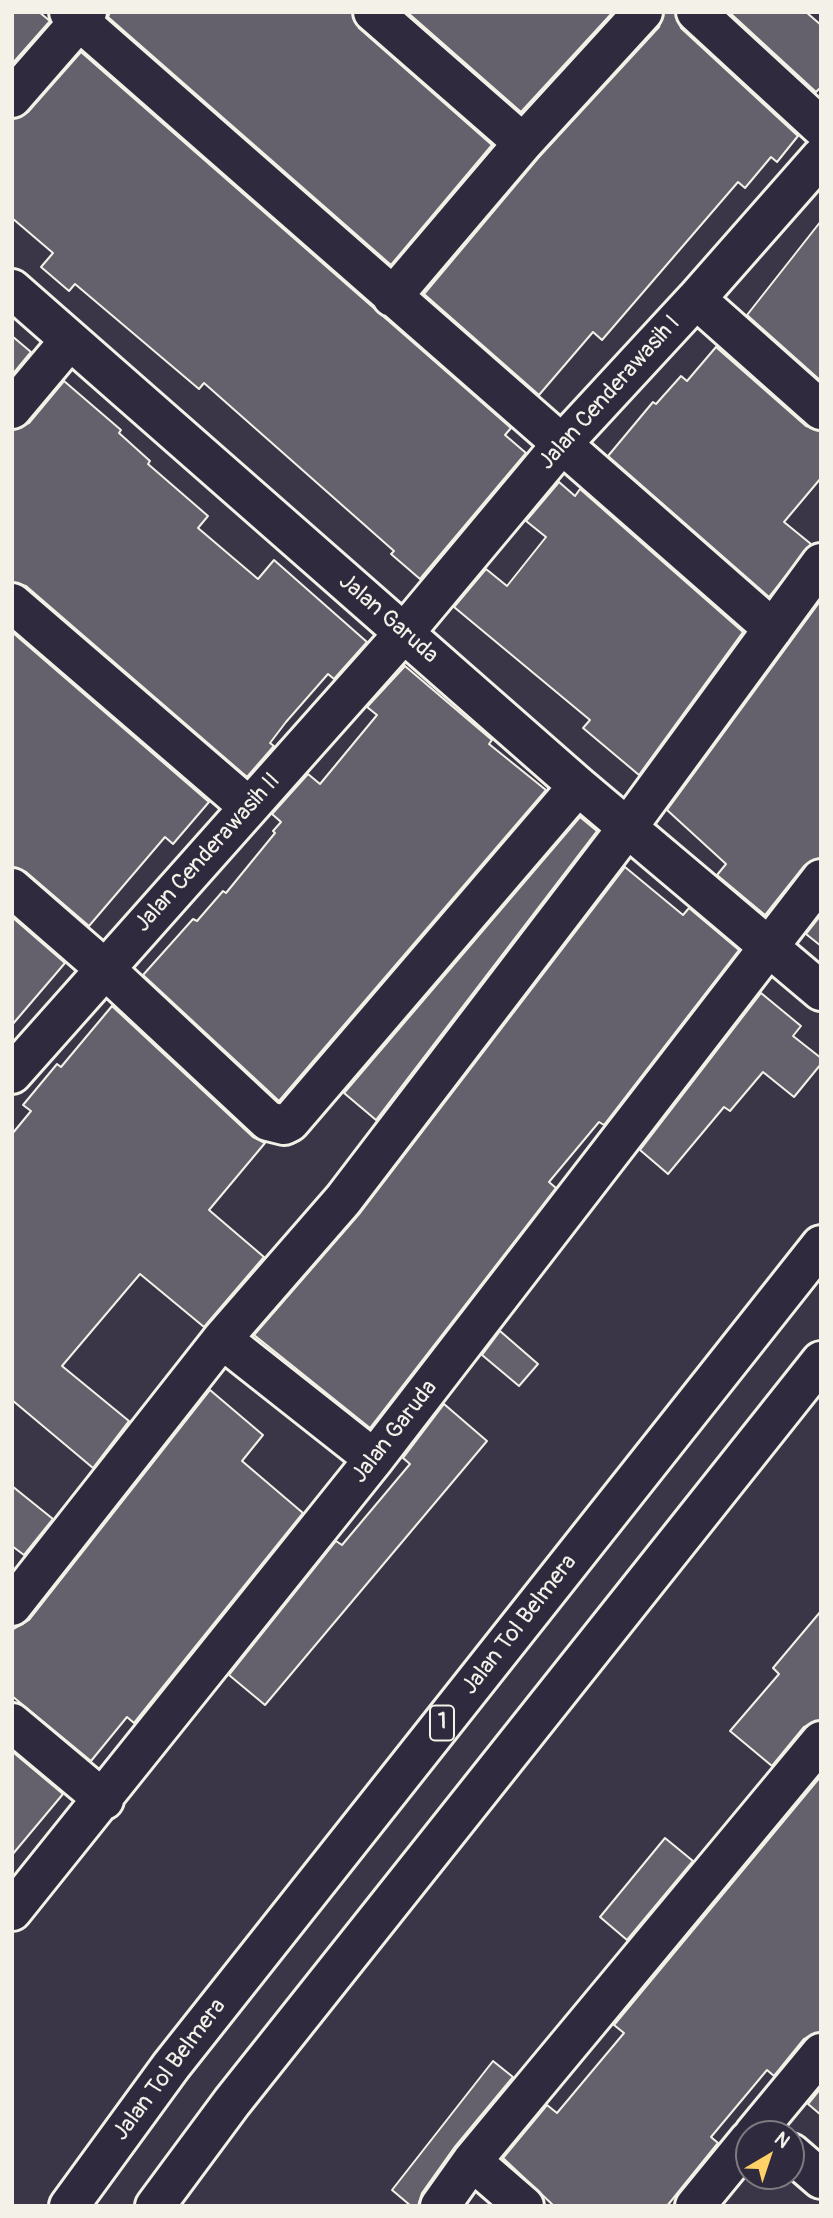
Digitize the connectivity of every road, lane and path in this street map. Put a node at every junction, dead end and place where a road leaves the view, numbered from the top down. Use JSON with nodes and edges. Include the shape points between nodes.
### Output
{"nodes":[{"id":1,"x":373,"y":12,"type":"edge"},
{"id":2,"x":643,"y":12,"type":"edge"},
{"id":3,"x":696,"y":12,"type":"edge"},
{"id":4,"x":79,"y":15,"type":"edge"},
{"id":5,"x":12,"y":98,"type":"edge"},
{"id":6,"x":821,"y":127,"type":"edge"},
{"id":7,"x":523,"y":143,"type":"junction"},
{"id":8,"x":821,"y":157,"type":"edge"},
{"id":9,"x":12,"y":289,"type":"edge"},
{"id":10,"x":392,"y":296,"type":"junction"},
{"id":11,"x":696,"y":299,"type":"junction"},
{"id":12,"x":70,"y":340,"type":"junction"},
{"id":13,"x":12,"y":409,"type":"edge"},
{"id":14,"x":821,"y":410,"type":"edge"},
{"id":15,"x":561,"y":445,"type":"junction"},
{"id":16,"x":821,"y":563,"type":"edge"},
{"id":17,"x":12,"y":603,"type":"edge"},
{"id":18,"x":773,"y":629,"type":"junction"},
{"id":19,"x":404,"y":633,"type":"junction"},
{"id":20,"x":578,"y":786,"type":"junction"},
{"id":21,"x":249,"y":807,"type":"junction"},
{"id":22,"x":627,"y":828,"type":"junction"},
{"id":23,"x":821,"y":879,"type":"edge"},
{"id":24,"x":12,"y":888,"type":"edge"},
{"id":25,"x":768,"y":945,"type":"junction"},
{"id":26,"x":105,"y":969,"type":"junction"},
{"id":27,"x":821,"y":992,"type":"edge"},
{"id":28,"x":12,"y":1074,"type":"edge"},
{"id":29,"x":821,"y":1245,"type":"edge"},
{"id":30,"x":222,"y":1339,"type":"junction"},
{"id":31,"x":821,"y":1361,"type":"edge"},
{"id":32,"x":374,"y":1459,"type":"junction"},
{"id":33,"x":12,"y":1606,"type":"edge"},
{"id":34,"x":12,"y":1723,"type":"edge"},
{"id":35,"x":821,"y":1741,"type":"edge"},
{"id":36,"x":104,"y":1800,"type":"junction"},
{"id":37,"x":12,"y":1911,"type":"edge"},
{"id":38,"x":821,"y":2053,"type":"edge"},
{"id":39,"x":769,"y":2120,"type":"edge"},
{"id":40,"x":735,"y":2160,"type":"edge"},
{"id":41,"x":472,"y":2161,"type":"junction"},
{"id":42,"x":805,"y":2165,"type":"edge"},
{"id":43,"x":821,"y":2179,"type":"edge"},
{"id":44,"x":69,"y":2206,"type":"edge"},
{"id":45,"x":155,"y":2206,"type":"edge"},
{"id":46,"x":440,"y":2206,"type":"edge"},
{"id":47,"x":524,"y":2206,"type":"edge"},
{"id":48,"x":695,"y":2206,"type":"edge"}],
"edges":[{"from":1,"to":7,"type":"main road"},
{"from":2,"to":7,"type":"main road"},
{"from":3,"to":6,"type":"main road"},
{"from":4,"to":5,"type":"main road"},
{"from":4,"to":10,"type":"main road"},
{"from":7,"to":10,"type":"main road"},
{"from":8,"to":11,"type":"main road","name":"Jalan Cenderawasih I"},
{"from":9,"to":12,"type":"main road","name":"Jalan Garuda"},
{"from":10,"to":15,"type":"main road"},
{"from":11,"to":14,"type":"main road"},
{"from":11,"to":15,"type":"main road","name":"Jalan Cenderawasih I"},
{"from":12,"to":13,"type":"main road"},
{"from":12,"to":19,"type":"main road","name":"Jalan Garuda"},
{"from":15,"to":18,"type":"main road"},
{"from":15,"to":19,"type":"main road","name":"Jalan Cenderawasih I"},
{"from":16,"to":18,"type":"main road"},
{"from":17,"to":21,"type":"main road"},
{"from":18,"to":22,"type":"main road"},
{"from":19,"to":20,"type":"main road","name":"Jalan Garuda"},
{"from":19,"to":21,"type":"main road","name":"Jalan Cenderawasih II"},
{"from":20,"to":22,"type":"main road","name":"Jalan Garuda"},
{"from":20,"to":26,"type":"main road","via":[[284,1125],[268,1121]]},
{"from":21,"to":26,"type":"main road","name":"Jalan Cenderawasih II"},
{"from":22,"to":25,"type":"main road","name":"Jalan Garuda"},
{"from":22,"to":30,"type":"main road","via":[[343,1200]]},
{"from":23,"to":25,"type":"main road"},
{"from":24,"to":26,"type":"main road"},
{"from":25,"to":27,"type":"main road","name":"Jalan Garuda"},
{"from":25,"to":32,"type":"main road","name":"Jalan Garuda"},
{"from":26,"to":28,"type":"main road","name":"Jalan Cenderawasih II"},
{"from":29,"to":44,"type":"main road","name":"Jalan Tol Belmera","number":"1","via":[[180,2055]]},
{"from":30,"to":32,"type":"main road"},
{"from":30,"to":33,"type":"main road"},
{"from":31,"to":45,"type":"main road","via":[[232,2102]]},
{"from":32,"to":36,"type":"main road","name":"Jalan Garuda"},
{"from":34,"to":36,"type":"main road"},
{"from":35,"to":41,"type":"main road"},
{"from":36,"to":37,"type":"main road","name":"Jalan Garuda"},
{"from":38,"to":39,"type":"main road"},
{"from":40,"to":48,"type":"main road"},
{"from":41,"to":46,"type":"main road"},
{"from":41,"to":47,"type":"main road"},
{"from":42,"to":43,"type":"main road"}]}
